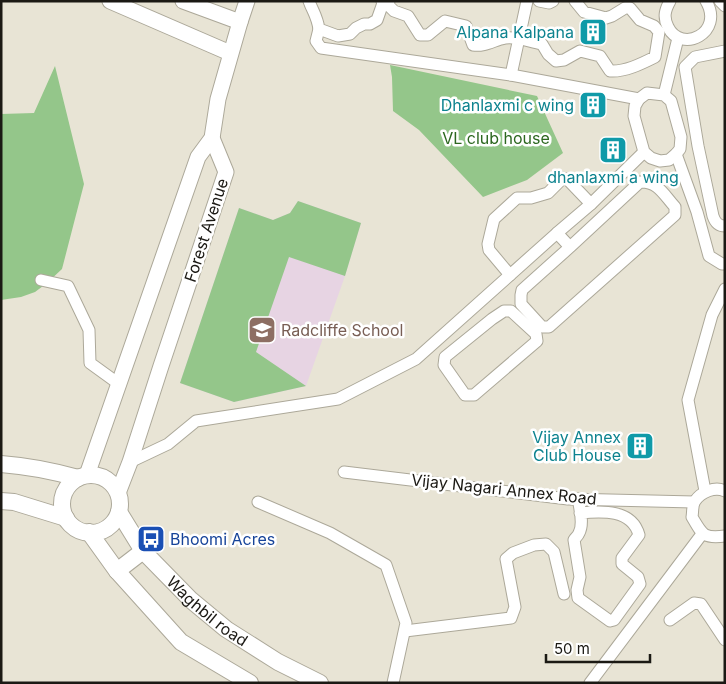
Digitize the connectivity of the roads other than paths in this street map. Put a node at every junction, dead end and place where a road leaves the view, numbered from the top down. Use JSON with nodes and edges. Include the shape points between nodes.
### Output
{"nodes":[{"id":1,"x":110,"y":1,"type":"edge"},
{"id":2,"x":183,"y":1,"type":"edge"},
{"id":3,"x":247,"y":1,"type":"edge"},
{"id":4,"x":309,"y":1,"type":"edge"},
{"id":5,"x":382,"y":1,"type":"edge"},
{"id":6,"x":389,"y":1,"type":"edge"},
{"id":7,"x":527,"y":1,"type":"edge"},
{"id":8,"x":539,"y":1,"type":"edge"},
{"id":9,"x":553,"y":1,"type":"edge"},
{"id":10,"x":575,"y":1,"type":"edge"},
{"id":11,"x":670,"y":1,"type":"edge"},
{"id":12,"x":707,"y":1,"type":"edge"},
{"id":13,"x":720,"y":1,"type":"edge"},
{"id":14,"x":725,"y":6,"type":"edge"},
{"id":15,"x":240,"y":22,"type":"junction"},
{"id":16,"x":319,"y":29,"type":"junction"},
{"id":17,"x":678,"y":38,"type":"junction"},
{"id":18,"x":518,"y":39,"type":"junction"},
{"id":19,"x":725,"y":51,"type":"edge"},
{"id":20,"x":230,"y":53,"type":"junction"},
{"id":21,"x":511,"y":75,"type":"junction"},
{"id":22,"x":664,"y":95,"type":"junction"},
{"id":23,"x":639,"y":99,"type":"junction"},
{"id":24,"x":212,"y":138,"type":"junction"},
{"id":25,"x":698,"y":146,"type":"junction"},
{"id":26,"x":678,"y":151,"type":"junction"},
{"id":27,"x":644,"y":152,"type":"junction"},
{"id":28,"x":591,"y":204,"type":"junction"},
{"id":29,"x":725,"y":226,"type":"edge"},
{"id":30,"x":557,"y":233,"type":"junction"},
{"id":31,"x":570,"y":247,"type":"junction"},
{"id":32,"x":725,"y":264,"type":"edge"},
{"id":33,"x":510,"y":275,"type":"junction"},
{"id":34,"x":41,"y":280,"type":"dead end"},
{"id":35,"x":725,"y":290,"type":"edge"},
{"id":36,"x":478,"y":303,"type":"junction"},
{"id":37,"x":492,"y":319,"type":"junction"},
{"id":38,"x":119,"y":384,"type":"junction"},
{"id":39,"x":130,"y":462,"type":"junction"},
{"id":40,"x":1,"y":464,"type":"edge"},
{"id":41,"x":344,"y":472,"type":"dead end"},
{"id":42,"x":83,"y":476,"type":"junction"},
{"id":43,"x":705,"y":491,"type":"junction"},
{"id":44,"x":725,"y":491,"type":"edge"},
{"id":45,"x":118,"y":493,"type":"junction"},
{"id":46,"x":578,"y":499,"type":"junction"},
{"id":47,"x":1,"y":500,"type":"edge"},
{"id":48,"x":258,"y":502,"type":"dead end"},
{"id":49,"x":694,"y":502,"type":"junction"},
{"id":50,"x":119,"y":512,"type":"junction"},
{"id":51,"x":580,"y":513,"type":"junction"},
{"id":52,"x":66,"y":518,"type":"junction"},
{"id":53,"x":89,"y":532,"type":"junction"},
{"id":54,"x":702,"y":534,"type":"junction"},
{"id":55,"x":725,"y":536,"type":"edge"},
{"id":56,"x":142,"y":551,"type":"junction"},
{"id":57,"x":116,"y":571,"type":"junction"},
{"id":58,"x":564,"y":594,"type":"dead end"},
{"id":59,"x":670,"y":620,"type":"dead end"},
{"id":60,"x":405,"y":631,"type":"junction"},
{"id":61,"x":725,"y":640,"type":"edge"},
{"id":62,"x":303,"y":679,"type":"edge"},
{"id":63,"x":250,"y":683,"type":"edge"},
{"id":64,"x":320,"y":683,"type":"edge"},
{"id":65,"x":393,"y":683,"type":"edge"},
{"id":66,"x":590,"y":683,"type":"edge"}],
"edges":[{"from":1,"to":20,"type":"street"},
{"from":2,"to":15,"type":"street"},
{"from":3,"to":15,"type":"street"},
{"from":4,"to":16,"type":"street","via":[[318,18]]},
{"from":5,"to":16,"type":"street","via":[[377,20],[356,28],[350,34],[338,36]]},
{"from":6,"to":18,"type":"street","via":[[394,11],[408,16],[420,35],[428,35],[445,21],[466,26],[473,45],[506,38]]},
{"from":7,"to":18,"type":"street"},
{"from":8,"to":9,"type":"street"},
{"from":10,"to":18,"type":"street","via":[[584,12],[606,18],[630,8],[640,20],[659,32],[655,57],[619,72],[610,71],[600,56],[580,51],[556,61],[542,44]]},
{"from":11,"to":17,"type":"street","via":[[665,10],[665,21]]},
{"from":12,"to":17,"type":"street","via":[[711,11],[707,31],[688,40]]},
{"from":13,"to":14,"type":"street"},
{"from":15,"to":20,"type":"street"},
{"from":16,"to":21,"type":"street","via":[[316,41],[321,48]]},
{"from":17,"to":22,"type":"street"},
{"from":18,"to":21,"type":"street"},
{"from":19,"to":25,"type":"street","via":[[695,57],[685,68]]},
{"from":20,"to":24,"type":"street"},
{"from":21,"to":23,"type":"street"},
{"from":22,"to":23,"type":"street","via":[[646,93]]},
{"from":22,"to":26,"type":"street","via":[[671,101],[681,137]]},
{"from":23,"to":27,"type":"street","via":[[634,106],[634,116]]},
{"from":24,"to":38,"type":"street","name":"Forest Avenue","via":[[198,157]]},
{"from":24,"to":39,"type":"street","name":"Forest Avenue","via":[[226,172]]},
{"from":25,"to":26,"type":"street"},
{"from":25,"to":29,"type":"street","via":[[712,216],[719,226]]},
{"from":26,"to":27,"type":"street","via":[[669,160],[660,161]]},
{"from":26,"to":32,"type":"street","via":[[709,256]]},
{"from":27,"to":28,"type":"street"},
{"from":28,"to":30,"type":"street"},
{"from":28,"to":33,"type":"street","via":[[563,178],[548,193],[517,198],[494,219],[488,244],[489,250]]},
{"from":30,"to":31,"type":"street"},
{"from":30,"to":33,"type":"street"},
{"from":31,"to":31,"type":"street","via":[[522,290],[521,304],[542,327],[549,327],[675,215],[675,207],[655,184],[640,182]]},
{"from":33,"to":36,"type":"street"},
{"from":34,"to":38,"type":"street","via":[[68,286],[89,330],[90,363]]},
{"from":35,"to":43,"type":"street","via":[[712,315],[688,400]]},
{"from":36,"to":37,"type":"street"},
{"from":36,"to":39,"type":"street","via":[[416,360],[338,399],[196,421],[168,444]]},
{"from":37,"to":37,"type":"street","via":[[445,357],[444,365],[465,395],[474,395],[537,341],[536,334],[511,311],[504,311]]},
{"from":38,"to":42,"type":"street","name":"Forest Avenue"},
{"from":39,"to":45,"type":"street","name":"Forest Avenue"},
{"from":40,"to":42,"type":"main road"},
{"from":41,"to":46,"type":"street","name":"Vijay Nagari Annex Road"},
{"from":42,"to":45,"type":"main road","via":[[105,478]]},
{"from":42,"to":52,"type":"main road","via":[[65,491],[63,507]]},
{"from":43,"to":44,"type":"street"},
{"from":43,"to":49,"type":"street"},
{"from":45,"to":50,"type":"main road","name":"Waghbil road"},
{"from":46,"to":49,"type":"street","name":"Vijay Nagari Annex Road"},
{"from":46,"to":51,"type":"street"},
{"from":47,"to":52,"type":"main road"},
{"from":48,"to":60,"type":"street","via":[[330,533],[386,565],[406,623]]},
{"from":49,"to":54,"type":"street","via":[[692,517]]},
{"from":50,"to":53,"type":"main road","via":[[108,527],[99,532]]},
{"from":50,"to":56,"type":"main road","name":"Waghbil road"},
{"from":51,"to":51,"type":"street","via":[[580,532],[574,540],[580,577],[578,598],[610,621],[614,620],[640,584],[638,577],[622,564],[622,558],[639,535],[637,528],[622,515]]},
{"from":52,"to":53,"type":"main road","via":[[80,530]]},
{"from":53,"to":57,"type":"main road"},
{"from":54,"to":55,"type":"street","via":[[713,538]]},
{"from":54,"to":66,"type":"street"},
{"from":56,"to":57,"type":"main road"},
{"from":56,"to":62,"type":"main road","name":"Waghbil road","via":[[226,629]]},
{"from":57,"to":63,"type":"main road","via":[[181,642]]},
{"from":58,"to":60,"type":"street","via":[[554,552],[546,544],[534,545],[506,559],[515,608],[511,618]]},
{"from":59,"to":61,"type":"street","via":[[694,602],[701,604]]},
{"from":60,"to":65,"type":"street"},
{"from":62,"to":64,"type":"main road","name":"Waghbil road"}]}
